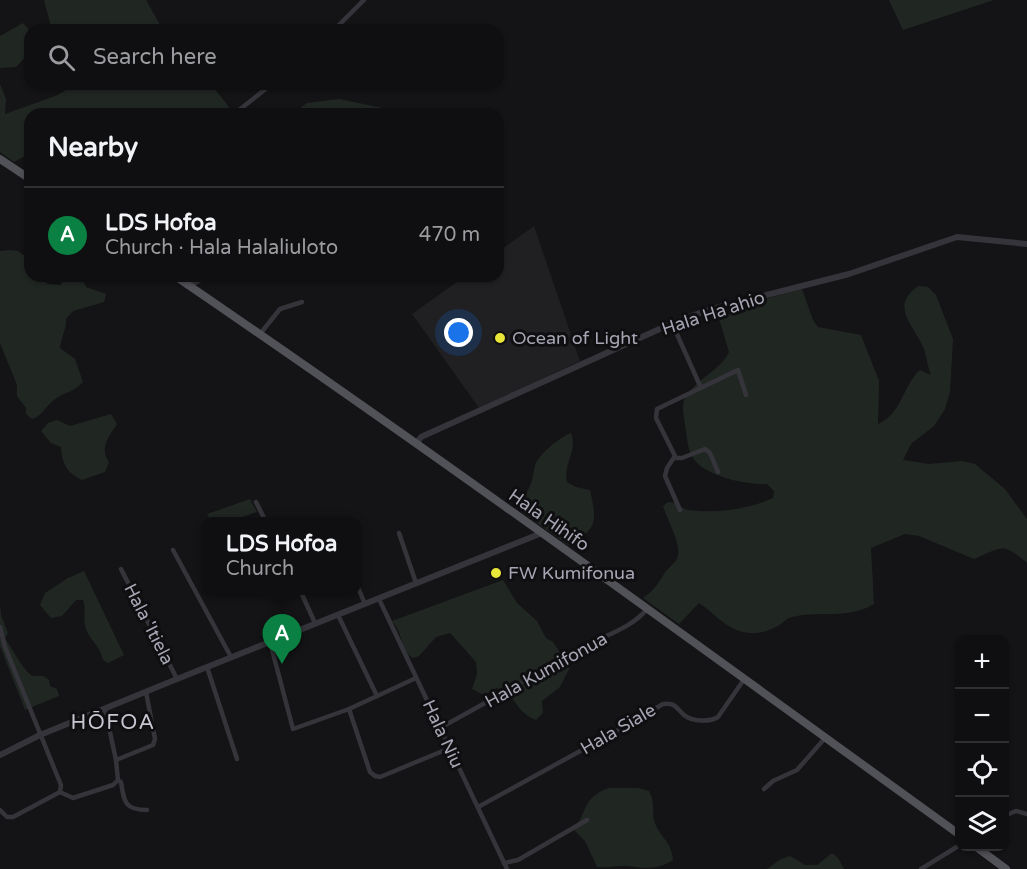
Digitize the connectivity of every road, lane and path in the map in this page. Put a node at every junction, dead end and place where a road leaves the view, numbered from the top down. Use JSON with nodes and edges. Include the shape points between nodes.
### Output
{"nodes":[{"id":1,"x":364,"y":0,"type":"edge"},
{"id":2,"x":340,"y":24,"type":"edge"},
{"id":3,"x":264,"y":90,"type":"edge"},
{"id":4,"x":242,"y":108,"type":"edge"},
{"id":5,"x":0,"y":159,"type":"edge"},
{"id":6,"x":24,"y":175,"type":"edge"},
{"id":7,"x":1027,"y":244,"type":"edge"},
{"id":8,"x":184,"y":282,"type":"edge"},
{"id":9,"x":197,"y":282,"type":"edge"},
{"id":10,"x":190,"y":286,"type":"junction"},
{"id":11,"x":302,"y":302,"type":"dead end"},
{"id":12,"x":672,"y":323,"type":"junction"},
{"id":13,"x":260,"y":334,"type":"junction"},
{"id":14,"x":701,"y":388,"type":"junction"},
{"id":15,"x":746,"y":394,"type":"dead end"},
{"id":16,"x":416,"y":444,"type":"junction"},
{"id":17,"x":674,"y":458,"type":"junction"},
{"id":18,"x":718,"y":472,"type":"dead end"},
{"id":19,"x":256,"y":502,"type":"dead end"},
{"id":20,"x":680,"y":510,"type":"dead end"},
{"id":21,"x":264,"y":517,"type":"edge"},
{"id":22,"x":399,"y":533,"type":"dead end"},
{"id":23,"x":542,"y":533,"type":"junction"},
{"id":24,"x":173,"y":550,"type":"dead end"},
{"id":25,"x":121,"y":569,"type":"dead end"},
{"id":26,"x":416,"y":583,"type":"junction"},
{"id":27,"x":361,"y":594,"type":"edge"},
{"id":28,"x":302,"y":595,"type":"edge"},
{"id":29,"x":379,"y":599,"type":"junction"},
{"id":30,"x":365,"y":604,"type":"junction"},
{"id":31,"x":648,"y":608,"type":"junction"},
{"id":32,"x":338,"y":615,"type":"junction"},
{"id":33,"x":315,"y":623,"type":"junction"},
{"id":34,"x":0,"y":627,"type":"edge"},
{"id":35,"x":270,"y":642,"type":"junction"},
{"id":36,"x":231,"y":657,"type":"junction"},
{"id":37,"x":207,"y":667,"type":"junction"},
{"id":38,"x":177,"y":678,"type":"junction"},
{"id":39,"x":416,"y":678,"type":"junction"},
{"id":40,"x":745,"y":678,"type":"junction"},
{"id":41,"x":146,"y":692,"type":"junction"},
{"id":42,"x":377,"y":696,"type":"junction"},
{"id":43,"x":105,"y":709,"type":"junction"},
{"id":44,"x":349,"y":709,"type":"junction"},
{"id":45,"x":440,"y":728,"type":"junction"},
{"id":46,"x":40,"y":735,"type":"junction"},
{"id":47,"x":826,"y":737,"type":"junction"},
{"id":48,"x":450,"y":747,"type":"junction"},
{"id":49,"x":0,"y":754,"type":"edge"},
{"id":50,"x":237,"y":759,"type":"dead end"},
{"id":51,"x":116,"y":760,"type":"junction"},
{"id":52,"x":118,"y":780,"type":"junction"},
{"id":53,"x":764,"y":789,"type":"dead end"},
{"id":54,"x":60,"y":792,"type":"junction"},
{"id":55,"x":478,"y":807,"type":"junction"},
{"id":56,"x":0,"y":810,"type":"edge"},
{"id":57,"x":147,"y":810,"type":"dead end"},
{"id":58,"x":1009,"y":814,"type":"edge"},
{"id":59,"x":1027,"y":814,"type":"edge"},
{"id":60,"x":586,"y":820,"type":"dead end"},
{"id":61,"x":955,"y":832,"type":"edge"},
{"id":62,"x":955,"y":848,"type":"edge"},
{"id":63,"x":982,"y":851,"type":"edge"},
{"id":64,"x":504,"y":863,"type":"junction"},
{"id":65,"x":507,"y":869,"type":"edge"},
{"id":66,"x":921,"y":869,"type":"edge"},
{"id":67,"x":1006,"y":869,"type":"edge"}],
"edges":[{"from":1,"to":2,"type":"street"},
{"from":3,"to":4,"type":"street"},
{"from":5,"to":6,"type":"main road"},
{"from":7,"to":12,"type":"street","name":"Hala Ha'ahio","via":[[957,237],[849,274]]},
{"from":8,"to":10,"type":"main road","name":"Hala Hihifo"},
{"from":9,"to":10,"type":"street"},
{"from":10,"to":13,"type":"main road","name":"Hala Hihifo"},
{"from":11,"to":13,"type":"street","via":[[280,309]]},
{"from":12,"to":14,"type":"street"},
{"from":12,"to":16,"type":"street","name":"Hala Ha'ahio","via":[[421,437]]},
{"from":13,"to":16,"type":"main road","name":"Hala Hihifo"},
{"from":14,"to":15,"type":"street","via":[[738,370]]},
{"from":14,"to":17,"type":"street","via":[[657,409],[656,418]]},
{"from":16,"to":23,"type":"main road","name":"Hala Hihifo"},
{"from":17,"to":18,"type":"street","via":[[705,449]]},
{"from":17,"to":20,"type":"street","via":[[665,476]]},
{"from":19,"to":21,"type":"street"},
{"from":22,"to":26,"type":"street"},
{"from":23,"to":26,"type":"street"},
{"from":23,"to":31,"type":"main road","name":"Hala Hihifo"},
{"from":24,"to":36,"type":"street"},
{"from":25,"to":38,"type":"street","name":"Hala 'Itiela"},
{"from":26,"to":29,"type":"street"},
{"from":27,"to":30,"type":"street"},
{"from":28,"to":33,"type":"street"},
{"from":29,"to":30,"type":"street"},
{"from":29,"to":39,"type":"street","name":"Hala Niu"},
{"from":30,"to":32,"type":"street"},
{"from":31,"to":40,"type":"main road","name":"Hala Hihifo"},
{"from":31,"to":45,"type":"street","name":"Hala Kumifonua","via":[[616,632]]},
{"from":32,"to":33,"type":"street"},
{"from":32,"to":42,"type":"street"},
{"from":33,"to":35,"type":"street"},
{"from":34,"to":46,"type":"street","via":[[4,647]]},
{"from":35,"to":36,"type":"street"},
{"from":35,"to":44,"type":"street","via":[[293,729]]},
{"from":36,"to":37,"type":"street"},
{"from":37,"to":38,"type":"street"},
{"from":37,"to":50,"type":"street"},
{"from":38,"to":41,"type":"street"},
{"from":39,"to":42,"type":"street"},
{"from":39,"to":45,"type":"street","name":"Hala Niu"},
{"from":40,"to":47,"type":"main road","name":"Hala Hihifo"},
{"from":40,"to":55,"type":"street","name":"Hala Siale","via":[[713,720],[692,719],[677,706],[663,704]]},
{"from":41,"to":43,"type":"street"},
{"from":41,"to":51,"type":"street","via":[[153,745]]},
{"from":42,"to":44,"type":"street"},
{"from":43,"to":46,"type":"street"},
{"from":43,"to":51,"type":"street"},
{"from":44,"to":48,"type":"street","via":[[370,772],[375,776]]},
{"from":45,"to":48,"type":"street","name":"Hala Niu"},
{"from":46,"to":49,"type":"street"},
{"from":46,"to":54,"type":"street","via":[[61,785]]},
{"from":47,"to":53,"type":"street","via":[[797,770]]},
{"from":47,"to":61,"type":"main road","name":"Hala Hihifo"},
{"from":48,"to":55,"type":"street","name":"Hala Niu"},
{"from":51,"to":52,"type":"street"},
{"from":52,"to":54,"type":"street","via":[[73,798]]},
{"from":52,"to":57,"type":"street","via":[[129,806]]},
{"from":54,"to":56,"type":"street","via":[[13,818],[7,818]]},
{"from":55,"to":64,"type":"street","name":"Hala Niu"},
{"from":58,"to":59,"type":"street","via":[[1016,811]]},
{"from":60,"to":64,"type":"street","via":[[518,860]]},
{"from":62,"to":66,"type":"street"},
{"from":63,"to":67,"type":"main road"},
{"from":64,"to":65,"type":"street","name":"Hala Niu"}]}
